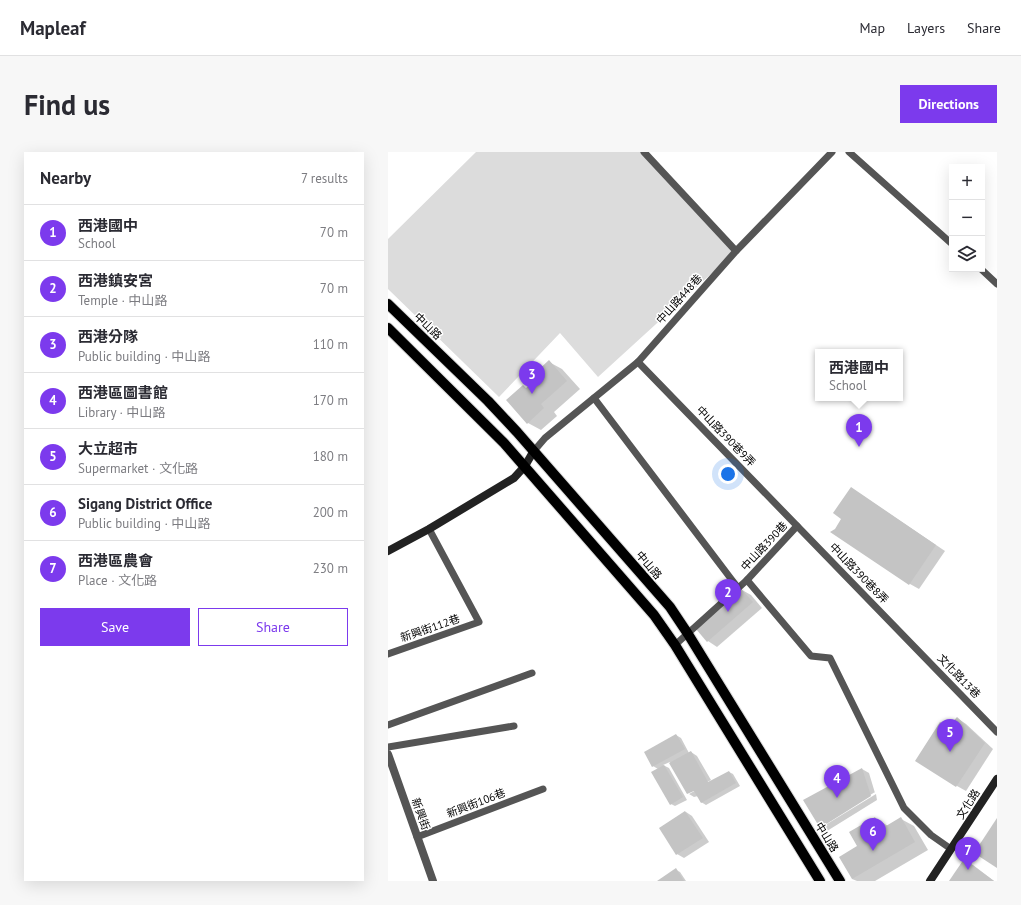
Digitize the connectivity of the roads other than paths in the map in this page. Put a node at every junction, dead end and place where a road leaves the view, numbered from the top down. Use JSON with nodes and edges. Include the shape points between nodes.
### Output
{"nodes":[{"id":1,"x":644,"y":152,"type":"edge"},
{"id":2,"x":832,"y":152,"type":"edge"},
{"id":3,"x":849,"y":152,"type":"edge"},
{"id":4,"x":949,"y":241,"type":"edge"},
{"id":5,"x":736,"y":251,"type":"junction"},
{"id":6,"x":984,"y":272,"type":"edge"},
{"id":7,"x":997,"y":272,"type":"edge"},
{"id":8,"x":991,"y":278,"type":"junction"},
{"id":9,"x":997,"y":284,"type":"edge"},
{"id":10,"x":388,"y":304,"type":"edge"},
{"id":11,"x":388,"y":328,"type":"edge"},
{"id":12,"x":638,"y":362,"type":"junction"},
{"id":13,"x":594,"y":398,"type":"junction"},
{"id":14,"x":533,"y":452,"type":"junction"},
{"id":15,"x":526,"y":466,"type":"junction"},
{"id":16,"x":797,"y":526,"type":"junction"},
{"id":17,"x":429,"y":529,"type":"junction"},
{"id":18,"x":388,"y":551,"type":"edge"},
{"id":19,"x":747,"y":580,"type":"junction"},
{"id":20,"x":738,"y":588,"type":"junction"},
{"id":21,"x":688,"y":634,"type":"junction"},
{"id":22,"x":904,"y":635,"type":"joint"},
{"id":23,"x":675,"y":645,"type":"junction"},
{"id":24,"x":388,"y":654,"type":"edge"},
{"id":25,"x":532,"y":673,"type":"dead end"},
{"id":26,"x":388,"y":725,"type":"edge"},
{"id":27,"x":514,"y":726,"type":"dead end"},
{"id":28,"x":997,"y":732,"type":"edge"},
{"id":29,"x":388,"y":747,"type":"edge"},
{"id":30,"x":388,"y":754,"type":"edge"},
{"id":31,"x":997,"y":779,"type":"edge"},
{"id":32,"x":542,"y":789,"type":"dead end"},
{"id":33,"x":811,"y":834,"type":"junction"},
{"id":34,"x":418,"y":837,"type":"junction"},
{"id":35,"x":796,"y":844,"type":"junction"},
{"id":36,"x":951,"y":850,"type":"junction"},
{"id":37,"x":433,"y":881,"type":"edge"},
{"id":38,"x":820,"y":881,"type":"edge"},
{"id":39,"x":840,"y":881,"type":"edge"},
{"id":40,"x":930,"y":881,"type":"edge"}],
"edges":[{"from":1,"to":5,"type":"lane"},
{"from":2,"to":5,"type":"lane","name":"中山路448巷"},
{"from":3,"to":4,"type":"lane"},
{"from":5,"to":12,"type":"lane","name":"中山路448巷"},
{"from":6,"to":8,"type":"lane"},
{"from":7,"to":8,"type":"lane"},
{"from":8,"to":9,"type":"lane"},
{"from":10,"to":14,"type":"main road","name":"中山路","via":[[488,401]]},
{"from":11,"to":15,"type":"main road","via":[[476,413]]},
{"from":12,"to":13,"type":"lane","name":"中山路448巷"},
{"from":12,"to":16,"type":"lane","name":"中山路390巷9弄"},
{"from":13,"to":14,"type":"lane","name":"中山路448巷","via":[[545,438]]},
{"from":13,"to":20,"type":"lane"},
{"from":14,"to":15,"type":"street"},
{"from":14,"to":21,"type":"main road","name":"中山路","via":[[670,607]]},
{"from":15,"to":17,"type":"street","via":[[514,478]]},
{"from":15,"to":23,"type":"main road","via":[[645,604]]},
{"from":16,"to":19,"type":"lane","name":"中山路390巷"},
{"from":16,"to":22,"type":"lane","name":"中山路390巷8弄"},
{"from":17,"to":18,"type":"street"},
{"from":17,"to":24,"type":"lane","name":"新興街112巷","via":[[479,622]]},
{"from":19,"to":20,"type":"lane","name":"中山路390巷"},
{"from":19,"to":36,"type":"lane","via":[[811,656],[830,658],[904,808],[931,835]]},
{"from":20,"to":21,"type":"lane","name":"中山路390巷"},
{"from":21,"to":23,"type":"lane","name":"中山路390巷"},
{"from":21,"to":33,"type":"main road","name":"中山路"},
{"from":22,"to":28,"type":"lane","name":"文化路13巷"},
{"from":23,"to":35,"type":"main road"},
{"from":25,"to":26,"type":"lane"},
{"from":27,"to":29,"type":"lane"},
{"from":30,"to":34,"type":"street","name":"新興街"},
{"from":31,"to":36,"type":"street","name":"文化路"},
{"from":32,"to":34,"type":"lane","name":"新興街106巷"},
{"from":33,"to":35,"type":"main road"},
{"from":33,"to":39,"type":"main road","name":"中山路"},
{"from":34,"to":37,"type":"street","name":"新興街"},
{"from":35,"to":38,"type":"main road"},
{"from":36,"to":40,"type":"street","name":"文化路"}]}
